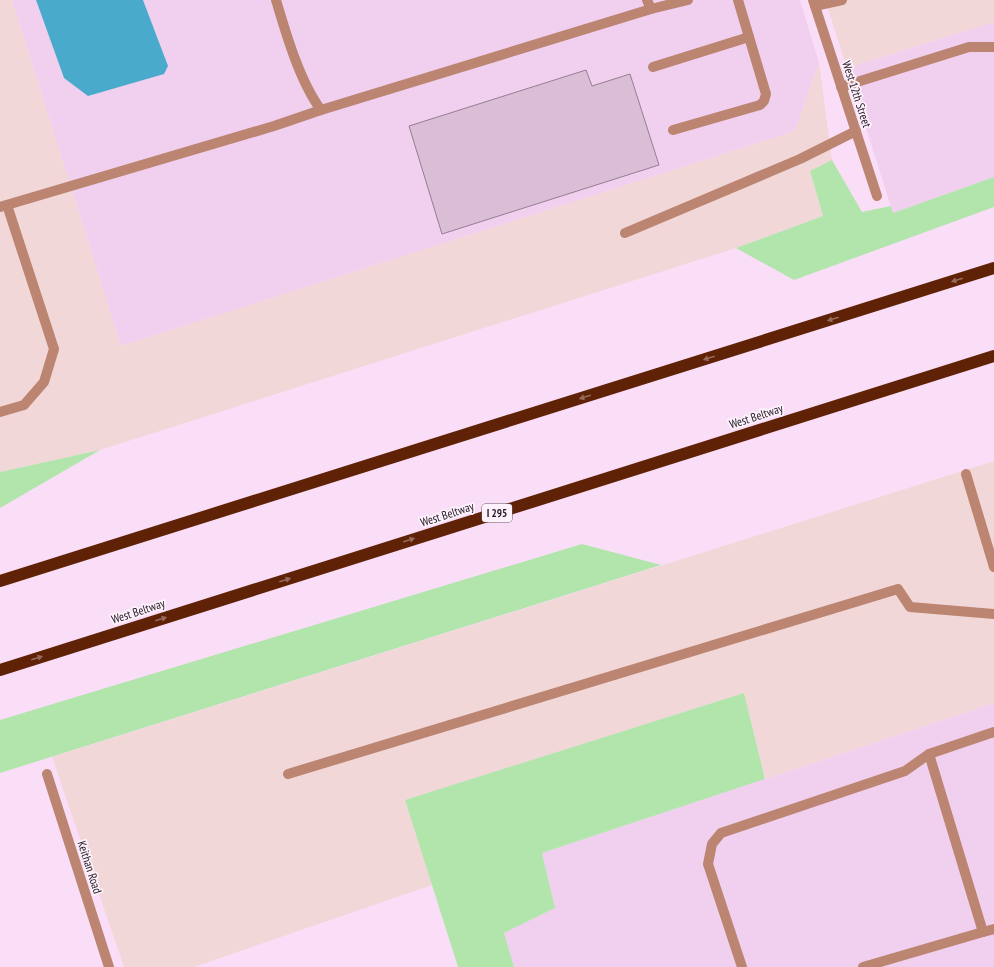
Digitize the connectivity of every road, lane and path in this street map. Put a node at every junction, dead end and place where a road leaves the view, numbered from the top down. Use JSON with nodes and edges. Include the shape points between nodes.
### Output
{"nodes":[{"id":1,"x":276,"y":0,"type":"edge"},
{"id":2,"x":688,"y":0,"type":"edge"},
{"id":3,"x":738,"y":0,"type":"edge"},
{"id":4,"x":842,"y":0,"type":"edge"},
{"id":5,"x":814,"y":3,"type":"edge"},
{"id":6,"x":649,"y":5,"type":"edge"},
{"id":7,"x":749,"y":37,"type":"junction"},
{"id":8,"x":994,"y":47,"type":"edge"},
{"id":9,"x":654,"y":67,"type":"dead end"},
{"id":10,"x":841,"y":87,"type":"junction"},
{"id":11,"x":321,"y":110,"type":"junction"},
{"id":12,"x":673,"y":130,"type":"dead end"},
{"id":13,"x":856,"y":130,"type":"junction"},
{"id":14,"x":876,"y":196,"type":"dead end"},
{"id":15,"x":3,"y":206,"type":"edge"},
{"id":16,"x":625,"y":233,"type":"dead end"},
{"id":17,"x":994,"y":268,"type":"edge"},
{"id":18,"x":994,"y":356,"type":"edge"},
{"id":19,"x":0,"y":412,"type":"edge"},
{"id":20,"x":966,"y":474,"type":"dead end"},
{"id":21,"x":994,"y":567,"type":"edge"},
{"id":22,"x":0,"y":581,"type":"edge"},
{"id":23,"x":994,"y":614,"type":"edge"},
{"id":24,"x":0,"y":670,"type":"edge"},
{"id":25,"x":994,"y":732,"type":"edge"},
{"id":26,"x":929,"y":754,"type":"junction"},
{"id":27,"x":47,"y":774,"type":"dead end"},
{"id":28,"x":288,"y":774,"type":"dead end"},
{"id":29,"x":994,"y":929,"type":"edge"},
{"id":30,"x":983,"y":932,"type":"junction"},
{"id":31,"x":109,"y":967,"type":"edge"},
{"id":32,"x":742,"y":967,"type":"edge"},
{"id":33,"x":863,"y":967,"type":"edge"}],
"edges":[{"from":1,"to":11,"type":"street","via":[[288,40],[314,100]]},
{"from":2,"to":6,"type":"street"},
{"from":3,"to":7,"type":"street"},
{"from":4,"to":5,"type":"street"},
{"from":5,"to":10,"type":"street","name":"West 12th Street"},
{"from":6,"to":11,"type":"street"},
{"from":7,"to":9,"type":"street"},
{"from":7,"to":12,"type":"street","via":[[766,94],[764,101],[760,105]]},
{"from":8,"to":10,"type":"street","via":[[969,47]]},
{"from":10,"to":13,"type":"street","name":"West 12th Street"},
{"from":11,"to":15,"type":"street"},
{"from":13,"to":14,"type":"street","name":"West 12th Street"},
{"from":13,"to":16,"type":"street","via":[[800,159]]},
{"from":15,"to":19,"type":"street","via":[[54,349],[44,382],[24,405]]},
{"from":17,"to":22,"type":"highway","one_way":true},
{"from":24,"to":18,"type":"highway","name":"West Beltway","number":"I 295","one_way":true},
{"from":20,"to":21,"type":"street"},
{"from":23,"to":28,"type":"street","via":[[910,607],[898,589]]},
{"from":25,"to":26,"type":"street"},
{"from":26,"to":30,"type":"street"},
{"from":26,"to":32,"type":"street","via":[[905,771],[721,833],[712,844],[708,864]]},
{"from":27,"to":31,"type":"street","name":"Keithan Road"},
{"from":29,"to":30,"type":"street"},
{"from":30,"to":33,"type":"street"}]}
